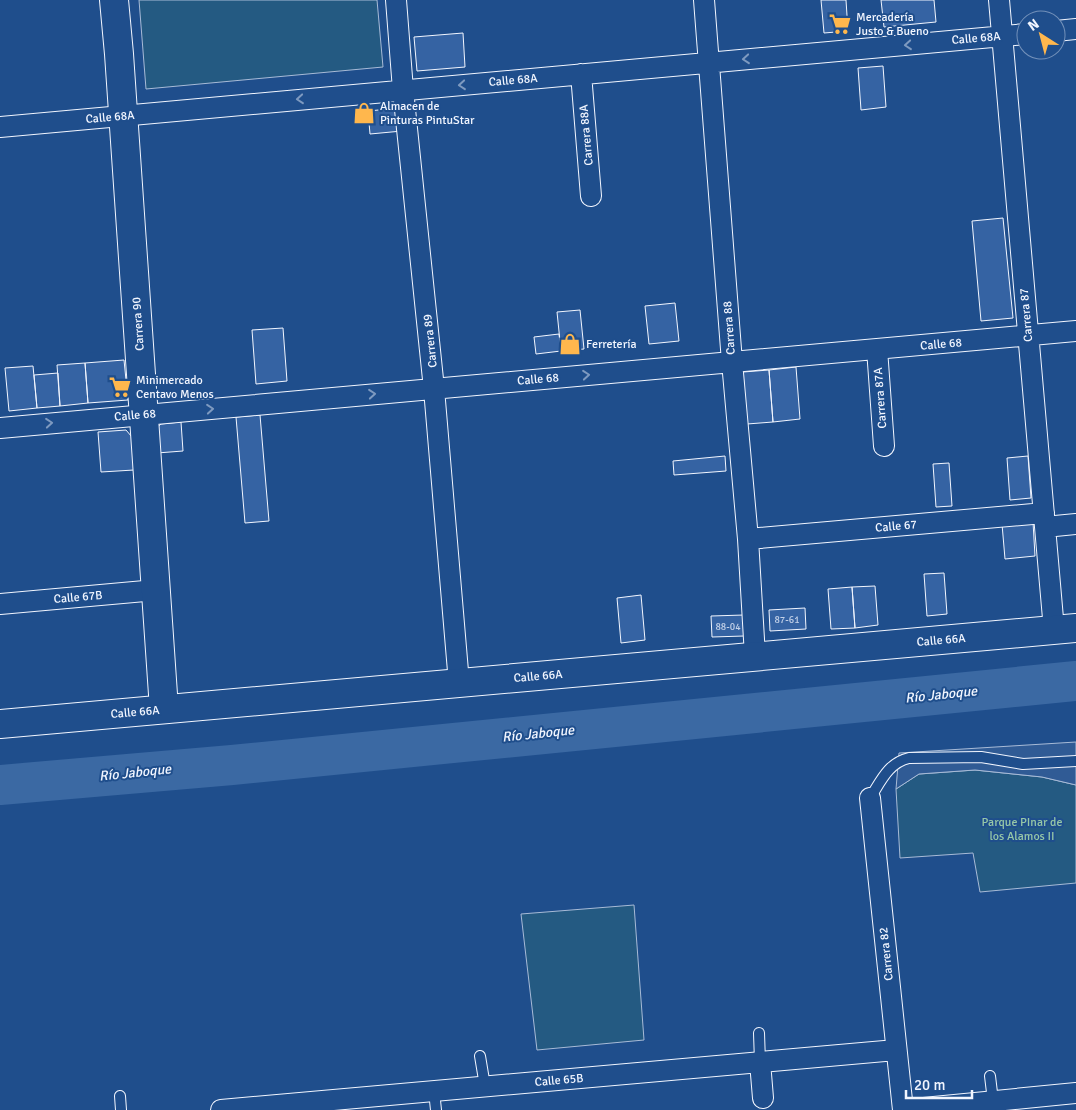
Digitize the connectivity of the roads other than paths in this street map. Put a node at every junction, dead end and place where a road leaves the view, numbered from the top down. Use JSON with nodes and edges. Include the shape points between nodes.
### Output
{"nodes":[{"id":1,"x":114,"y":0,"type":"edge"},
{"id":2,"x":396,"y":0,"type":"edge"},
{"id":3,"x":704,"y":0,"type":"edge"},
{"id":4,"x":999,"y":0,"type":"edge"},
{"id":5,"x":1016,"y":35,"type":"edge"},
{"id":6,"x":1002,"y":36,"type":"junction"},
{"id":7,"x":709,"y":62,"type":"junction"},
{"id":8,"x":581,"y":74,"type":"junction"},
{"id":9,"x":403,"y":90,"type":"junction"},
{"id":10,"x":123,"y":116,"type":"junction"},
{"id":11,"x":0,"y":127,"type":"edge"},
{"id":12,"x":591,"y":196,"type":"dead end"},
{"id":13,"x":1076,"y":331,"type":"edge"},
{"id":14,"x":1028,"y":336,"type":"junction"},
{"id":15,"x":877,"y":349,"type":"junction"},
{"id":16,"x":732,"y":362,"type":"junction"},
{"id":17,"x":434,"y":388,"type":"junction"},
{"id":18,"x":144,"y":414,"type":"junction"},
{"id":19,"x":0,"y":428,"type":"edge"},
{"id":20,"x":884,"y":446,"type":"dead end"},
{"id":21,"x":1044,"y":520,"type":"junction"},
{"id":22,"x":1076,"y":524,"type":"edge"},
{"id":23,"x":748,"y":539,"type":"junction"},
{"id":24,"x":156,"y":590,"type":"junction"},
{"id":25,"x":0,"y":604,"type":"edge"},
{"id":26,"x":1065,"y":629,"type":"edge"},
{"id":27,"x":755,"y":656,"type":"junction"},
{"id":28,"x":459,"y":683,"type":"junction"},
{"id":29,"x":164,"y":709,"type":"junction"},
{"id":30,"x":0,"y":724,"type":"edge"},
{"id":31,"x":1076,"y":761,"type":"edge"},
{"id":32,"x":870,"y":798,"type":"joint"},
{"id":33,"x":759,"y":1033,"type":"dead end"},
{"id":34,"x":896,"y":1050,"type":"junction"},
{"id":35,"x":480,"y":1056,"type":"dead end"},
{"id":36,"x":760,"y":1062,"type":"junction"},
{"id":37,"x":990,"y":1076,"type":"dead end"},
{"id":38,"x":485,"y":1086,"type":"junction"},
{"id":39,"x":1076,"y":1093,"type":"edge"},
{"id":40,"x":120,"y":1096,"type":"dead end"},
{"id":41,"x":763,"y":1098,"type":"dead end"},
{"id":42,"x":435,"y":1100,"type":"edge"},
{"id":43,"x":993,"y":1100,"type":"junction"},
{"id":44,"x":120,"y":1110,"type":"edge"},
{"id":45,"x":221,"y":1110,"type":"edge"},
{"id":46,"x":903,"y":1110,"type":"edge"}],
"edges":[{"from":1,"to":10,"type":"street","name":"Carrera 90"},
{"from":2,"to":9,"type":"street","name":"Carrera 89"},
{"from":3,"to":7,"type":"street","name":"Carrera 88"},
{"from":4,"to":6,"type":"street","name":"Carrera 87"},
{"from":5,"to":6,"type":"street","name":"Calle 68A"},
{"from":6,"to":7,"type":"street","name":"Calle 68A","one_way":true},
{"from":6,"to":14,"type":"street","name":"Carrera 87"},
{"from":7,"to":8,"type":"street","name":"Calle 68A"},
{"from":7,"to":16,"type":"street","name":"Carrera 88"},
{"from":8,"to":9,"type":"street","name":"Calle 68A","one_way":true},
{"from":8,"to":12,"type":"street","name":"Carrera 88A"},
{"from":9,"to":10,"type":"street","name":"Calle 68A","one_way":true},
{"from":9,"to":17,"type":"street","name":"Carrera 89"},
{"from":10,"to":11,"type":"street","name":"Calle 68A"},
{"from":10,"to":18,"type":"street","name":"Carrera 90"},
{"from":13,"to":14,"type":"street","name":"Calle 68"},
{"from":14,"to":15,"type":"street","name":"Calle 68"},
{"from":14,"to":21,"type":"street","name":"Carrera 87"},
{"from":15,"to":16,"type":"street","name":"Calle 68"},
{"from":15,"to":20,"type":"street","name":"Carrera 87A"},
{"from":17,"to":16,"type":"street","name":"Calle 68","one_way":true},
{"from":16,"to":23,"type":"street","name":"Carrera 88"},
{"from":18,"to":17,"type":"street","name":"Calle 68","one_way":true},
{"from":17,"to":28,"type":"street","name":"Carrera 89"},
{"from":19,"to":18,"type":"street","name":"Calle 68","one_way":true},
{"from":18,"to":24,"type":"street","name":"Carrera 90"},
{"from":21,"to":22,"type":"street","name":"Calle 67"},
{"from":21,"to":23,"type":"street","name":"Calle 67"},
{"from":21,"to":26,"type":"street","name":"Carrera 87"},
{"from":23,"to":27,"type":"street","name":"Carrera 88"},
{"from":24,"to":25,"type":"street","name":"Calle 67B"},
{"from":24,"to":29,"type":"street","name":"Carrera 90"},
{"from":26,"to":27,"type":"street","name":"Calle 66A"},
{"from":27,"to":28,"type":"street","name":"Calle 66A"},
{"from":28,"to":29,"type":"street","name":"Calle 66A"},
{"from":29,"to":30,"type":"street","name":"Calle 66A"},
{"from":31,"to":32,"type":"lane","via":[[1023,764],[981,757],[909,758],[888,769]]},
{"from":32,"to":34,"type":"street","name":"Carrera 82"},
{"from":33,"to":36,"type":"lane"},
{"from":34,"to":36,"type":"street","name":"Calle 65B"},
{"from":34,"to":46,"type":"street","name":"Carrera 82"},
{"from":35,"to":38,"type":"lane"},
{"from":36,"to":38,"type":"street","name":"Calle 65B"},
{"from":36,"to":41,"type":"street"},
{"from":37,"to":43,"type":"lane"},
{"from":38,"to":42,"type":"street","name":"Calle 65B"},
{"from":39,"to":43,"type":"street"},
{"from":40,"to":44,"type":"lane"},
{"from":42,"to":45,"type":"street","name":"Calle 65B"},
{"from":43,"to":46,"type":"street"}]}
